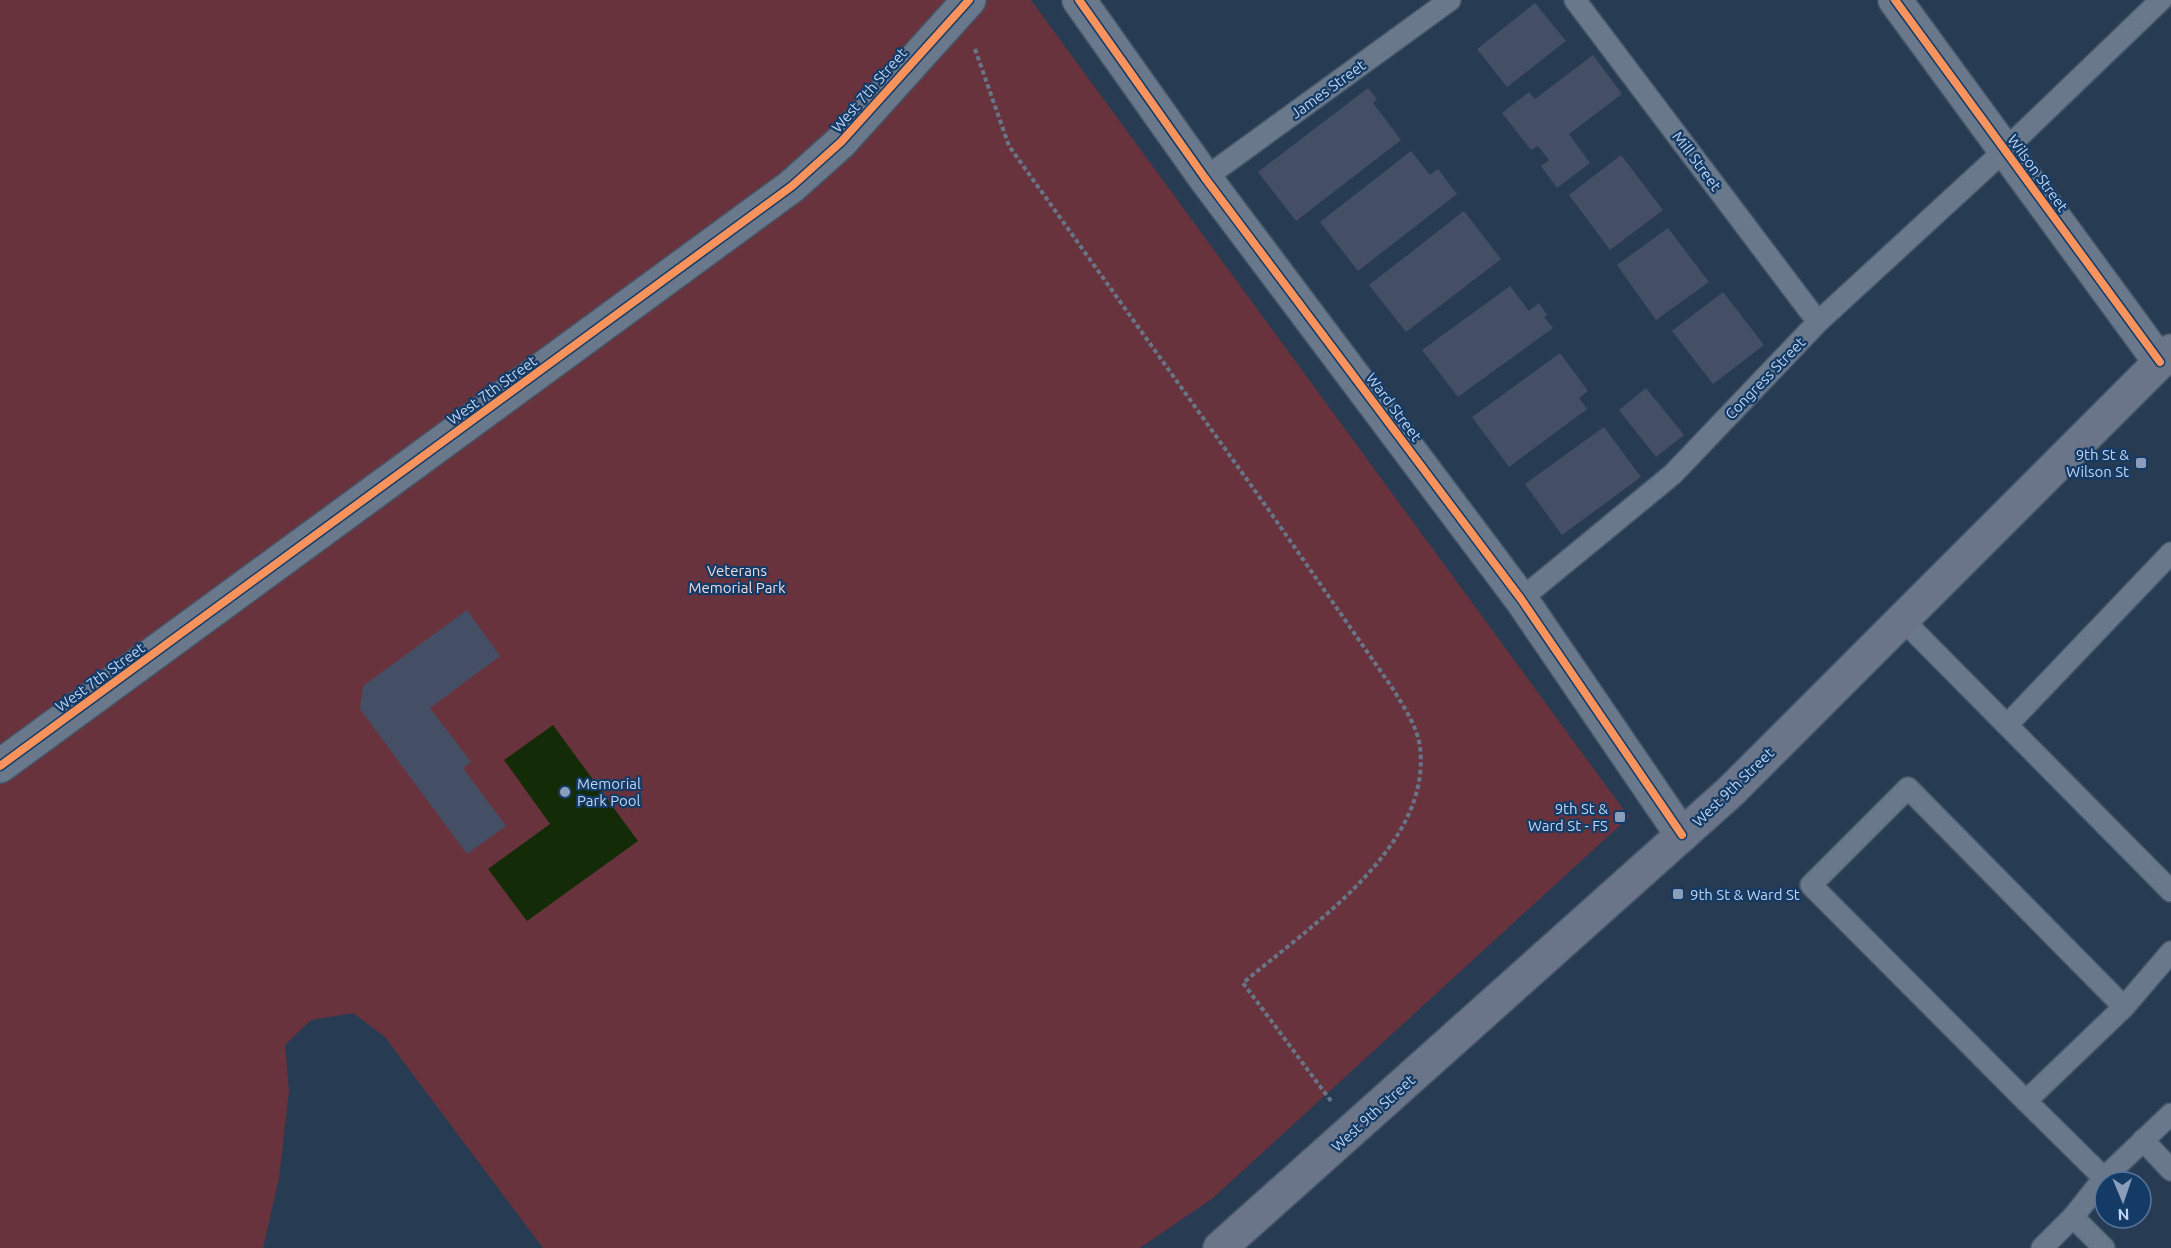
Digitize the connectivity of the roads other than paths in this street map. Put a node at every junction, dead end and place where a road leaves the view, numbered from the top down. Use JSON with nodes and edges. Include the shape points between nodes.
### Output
{"nodes":[{"id":1,"x":1078,"y":0,"type":"edge"},
{"id":2,"x":1450,"y":0,"type":"edge"},
{"id":3,"x":1575,"y":0,"type":"edge"},
{"id":4,"x":1895,"y":0,"type":"edge"},
{"id":5,"x":2161,"y":0,"type":"edge"},
{"id":6,"x":962,"y":7,"type":"edge"},
{"id":7,"x":2005,"y":150,"type":"junction"},
{"id":8,"x":1205,"y":178,"type":"junction"},
{"id":9,"x":1818,"y":322,"type":"junction"},
{"id":10,"x":2165,"y":357,"type":"edge"},
{"id":11,"x":2171,"y":553,"type":"edge"},
{"id":12,"x":1521,"y":599,"type":"junction"},
{"id":13,"x":1903,"y":620,"type":"junction"},
{"id":14,"x":2008,"y":724,"type":"junction"},
{"id":15,"x":0,"y":766,"type":"edge"},
{"id":16,"x":1682,"y":835,"type":"junction"},
{"id":17,"x":2171,"y":891,"type":"edge"},
{"id":18,"x":2171,"y":952,"type":"edge"},
{"id":19,"x":2124,"y":1007,"type":"junction"},
{"id":20,"x":2026,"y":1101,"type":"junction"},
{"id":21,"x":2171,"y":1114,"type":"edge"},
{"id":22,"x":2143,"y":1140,"type":"junction"},
{"id":23,"x":2096,"y":1170,"type":"edge"},
{"id":24,"x":2112,"y":1170,"type":"edge"},
{"id":25,"x":2171,"y":1170,"type":"edge"},
{"id":26,"x":2093,"y":1192,"type":"edge"},
{"id":27,"x":2073,"y":1217,"type":"junction"},
{"id":28,"x":1220,"y":1248,"type":"edge"},
{"id":29,"x":2042,"y":1248,"type":"edge"},
{"id":30,"x":2104,"y":1248,"type":"edge"}],
"edges":[{"from":1,"to":8,"type":"street","name":"Ward Street"},
{"from":2,"to":8,"type":"lane","name":"James Street"},
{"from":3,"to":9,"type":"lane","name":"Mill Street"},
{"from":4,"to":7,"type":"street","name":"Wilson Street"},
{"from":5,"to":7,"type":"lane","name":"Congress Street"},
{"from":6,"to":15,"type":"street","name":"West 7th Street","via":[[841,142],[792,186]]},
{"from":7,"to":9,"type":"lane","name":"Congress Street"},
{"from":7,"to":10,"type":"street","name":"Wilson Street"},
{"from":8,"to":12,"type":"street","name":"Ward Street"},
{"from":9,"to":12,"type":"lane","name":"Congress Street","via":[[1673,474]]},
{"from":10,"to":13,"type":"main road","name":"West 9th Street"},
{"from":11,"to":14,"type":"lane"},
{"from":12,"to":16,"type":"street","name":"Ward Street"},
{"from":13,"to":14,"type":"lane"},
{"from":13,"to":16,"type":"main road","name":"West 9th Street"},
{"from":14,"to":17,"type":"lane"},
{"from":16,"to":28,"type":"main road","name":"West 9th Street"},
{"from":18,"to":19,"type":"lane"},
{"from":19,"to":20,"type":"lane"},
{"from":19,"to":20,"type":"lane","via":[[1908,788],[1811,885]]},
{"from":20,"to":23,"type":"lane"},
{"from":21,"to":22,"type":"lane"},
{"from":22,"to":24,"type":"lane"},
{"from":22,"to":25,"type":"lane"},
{"from":26,"to":27,"type":"lane"},
{"from":27,"to":29,"type":"lane"},
{"from":27,"to":30,"type":"lane"}]}
